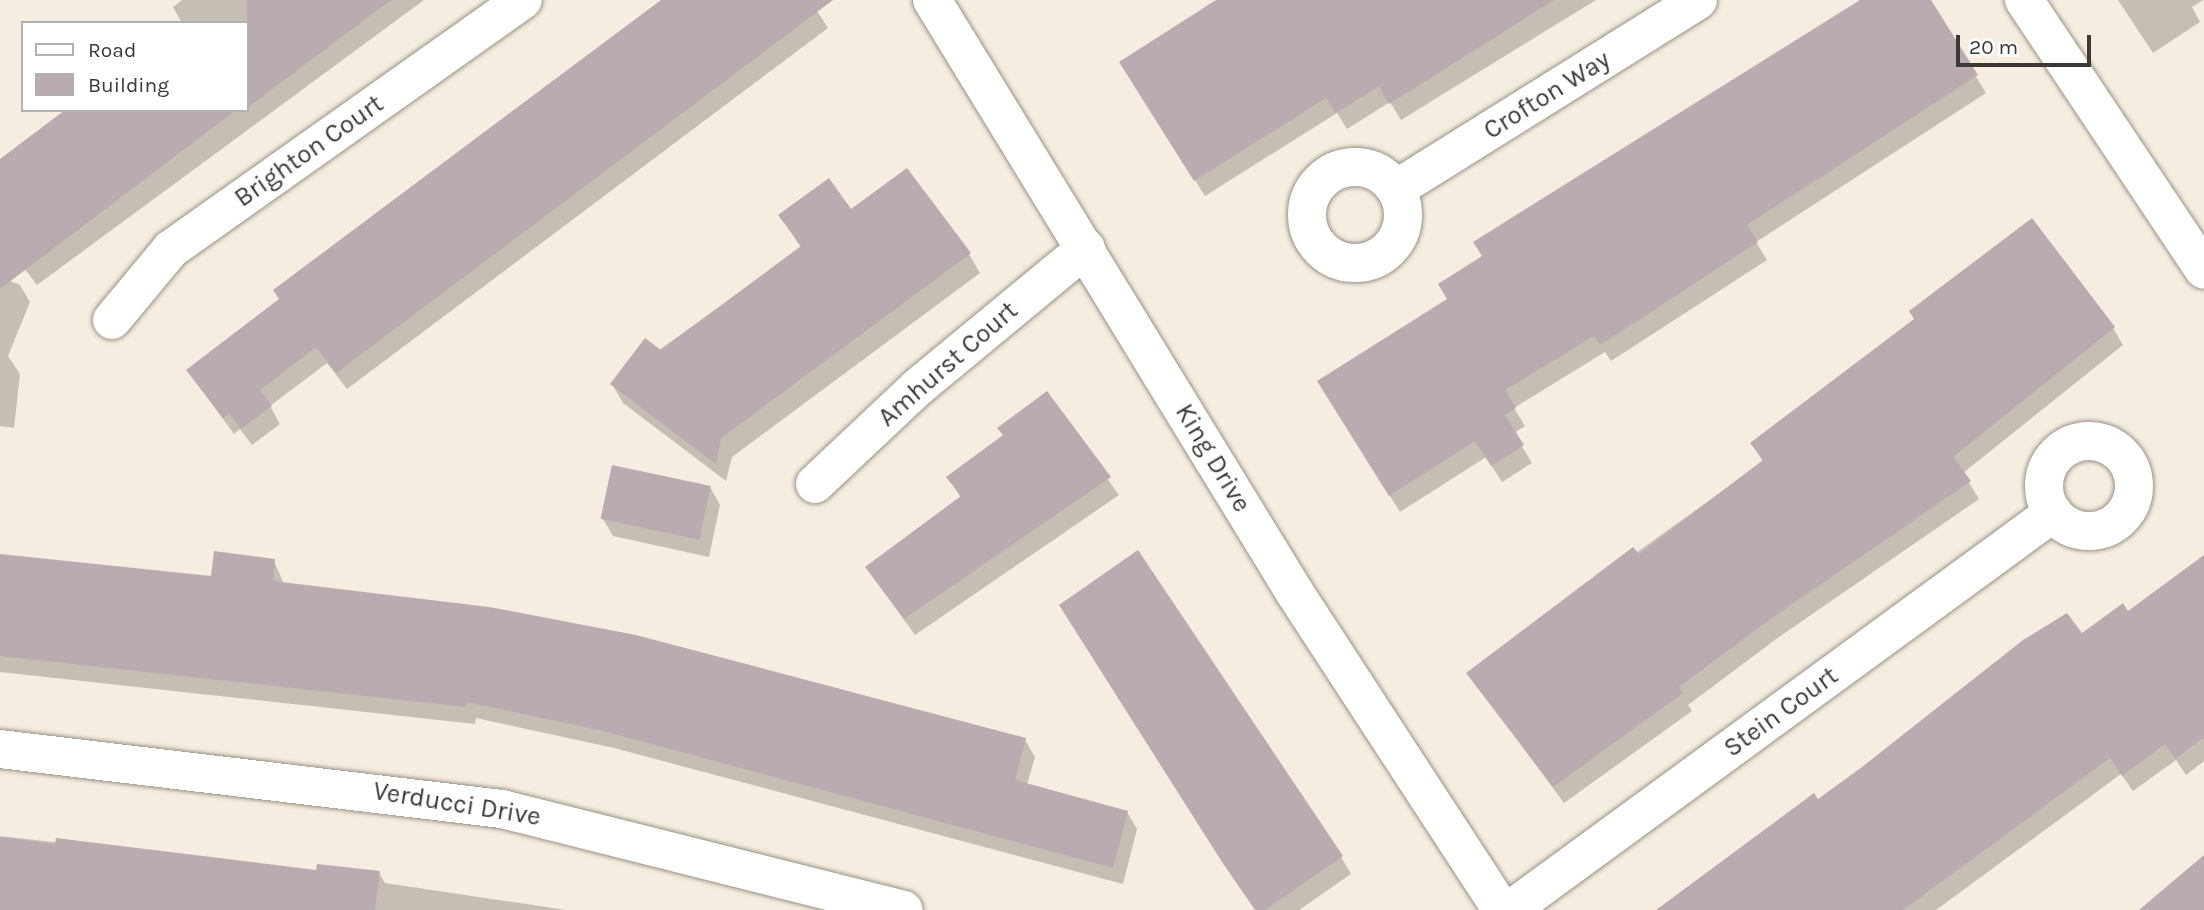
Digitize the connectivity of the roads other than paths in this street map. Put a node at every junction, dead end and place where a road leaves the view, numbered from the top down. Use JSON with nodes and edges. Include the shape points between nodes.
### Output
{"nodes":[{"id":1,"x":523,"y":0,"type":"edge"},
{"id":2,"x":932,"y":0,"type":"edge"},
{"id":3,"x":1698,"y":0,"type":"edge"},
{"id":4,"x":2024,"y":0,"type":"edge"},
{"id":5,"x":1396,"y":189,"type":"dead end"},
{"id":6,"x":1086,"y":248,"type":"junction"},
{"id":7,"x":2204,"y":270,"type":"edge"},
{"id":8,"x":112,"y":320,"type":"dead end"},
{"id":9,"x":814,"y":484,"type":"dead end"},
{"id":10,"x":2053,"y":513,"type":"dead end"},
{"id":11,"x":0,"y":749,"type":"edge"},
{"id":12,"x":904,"y":910,"type":"edge"},
{"id":13,"x":1502,"y":910,"type":"edge"},
{"id":14,"x":1510,"y":910,"type":"edge"}],
"edges":[{"from":1,"to":8,"type":"street","name":"Brighton Court","via":[[171,249]]},
{"from":2,"to":6,"type":"street","name":"King Drive"},
{"from":3,"to":5,"type":"street","name":"Crofton Way"},
{"from":4,"to":7,"type":"street"},
{"from":6,"to":9,"type":"street","name":"Amhurst Court","via":[[918,387]]},
{"from":6,"to":13,"type":"street","name":"King Drive","via":[[1295,593]]},
{"from":10,"to":14,"type":"street","name":"Stein Court"},
{"from":11,"to":12,"type":"street","name":"Verducci Drive","via":[[502,809]]}]}
